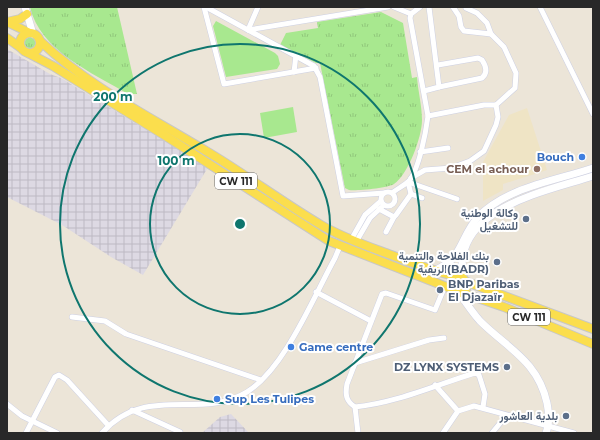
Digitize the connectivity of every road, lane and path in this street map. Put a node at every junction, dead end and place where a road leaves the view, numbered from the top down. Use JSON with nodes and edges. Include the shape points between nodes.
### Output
{"nodes":[{"id":1,"x":205,"y":7,"type":"edge"},
{"id":2,"x":258,"y":7,"type":"edge"},
{"id":3,"x":388,"y":7,"type":"edge"},
{"id":4,"x":394,"y":7,"type":"edge"},
{"id":5,"x":420,"y":7,"type":"edge"},
{"id":6,"x":429,"y":7,"type":"edge"},
{"id":7,"x":453,"y":7,"type":"edge"},
{"id":8,"x":466,"y":7,"type":"edge"},
{"id":9,"x":540,"y":7,"type":"edge"},
{"id":10,"x":26,"y":10,"type":"edge"},
{"id":11,"x":362,"y":10,"type":"edge"},
{"id":12,"x":411,"y":14,"type":"junction"},
{"id":13,"x":459,"y":16,"type":"junction"},
{"id":14,"x":7,"y":22,"type":"edge"},
{"id":15,"x":248,"y":30,"type":"junction"},
{"id":16,"x":31,"y":33,"type":"junction"},
{"id":17,"x":491,"y":34,"type":"junction"},
{"id":18,"x":7,"y":38,"type":"edge"},
{"id":19,"x":40,"y":40,"type":"junction"},
{"id":20,"x":21,"y":48,"type":"junction"},
{"id":21,"x":28,"y":53,"type":"junction"},
{"id":22,"x":296,"y":55,"type":"junction"},
{"id":23,"x":438,"y":65,"type":"junction"},
{"id":24,"x":316,"y":68,"type":"junction"},
{"id":25,"x":294,"y":72,"type":"junction"},
{"id":26,"x":439,"y":87,"type":"junction"},
{"id":27,"x":424,"y":91,"type":"junction"},
{"id":28,"x":496,"y":105,"type":"junction"},
{"id":29,"x":593,"y":114,"type":"edge"},
{"id":30,"x":428,"y":116,"type":"junction"},
{"id":31,"x":448,"y":148,"type":"dead end"},
{"id":32,"x":420,"y":152,"type":"junction"},
{"id":33,"x":593,"y":168,"type":"edge"},
{"id":34,"x":593,"y":176,"type":"edge"},
{"id":35,"x":409,"y":180,"type":"junction"},
{"id":36,"x":384,"y":193,"type":"junction"},
{"id":37,"x":392,"y":193,"type":"junction"},
{"id":38,"x":411,"y":194,"type":"junction"},
{"id":39,"x":422,"y":198,"type":"dead end"},
{"id":40,"x":457,"y":199,"type":"dead end"},
{"id":41,"x":383,"y":203,"type":"junction"},
{"id":42,"x":379,"y":209,"type":"junction"},
{"id":43,"x":394,"y":217,"type":"junction"},
{"id":44,"x":386,"y":232,"type":"dead end"},
{"id":45,"x":354,"y":241,"type":"junction"},
{"id":46,"x":340,"y":246,"type":"junction"},
{"id":47,"x":434,"y":271,"type":"junction"},
{"id":48,"x":462,"y":280,"type":"junction"},
{"id":49,"x":449,"y":288,"type":"junction"},
{"id":50,"x":316,"y":292,"type":"junction"},
{"id":51,"x":461,"y":293,"type":"junction"},
{"id":52,"x":72,"y":318,"type":"dead end"},
{"id":53,"x":371,"y":321,"type":"junction"},
{"id":54,"x":593,"y":329,"type":"edge"},
{"id":55,"x":444,"y":338,"type":"dead end"},
{"id":56,"x":593,"y":344,"type":"edge"},
{"id":57,"x":355,"y":363,"type":"junction"},
{"id":58,"x":261,"y":380,"type":"junction"},
{"id":59,"x":435,"y":385,"type":"junction"},
{"id":60,"x":7,"y":404,"type":"edge"},
{"id":61,"x":355,"y":407,"type":"junction"},
{"id":62,"x":483,"y":407,"type":"junction"},
{"id":63,"x":132,"y":410,"type":"junction"},
{"id":64,"x":458,"y":411,"type":"junction"},
{"id":65,"x":506,"y":416,"type":"junction"},
{"id":66,"x":33,"y":422,"type":"junction"},
{"id":67,"x":108,"y":425,"type":"junction"},
{"id":68,"x":549,"y":425,"type":"junction"},
{"id":69,"x":180,"y":432,"type":"edge"},
{"id":70,"x":26,"y":433,"type":"edge"},
{"id":71,"x":57,"y":433,"type":"edge"},
{"id":72,"x":102,"y":433,"type":"edge"},
{"id":73,"x":358,"y":433,"type":"edge"},
{"id":74,"x":443,"y":433,"type":"edge"},
{"id":75,"x":492,"y":433,"type":"edge"},
{"id":76,"x":547,"y":433,"type":"edge"},
{"id":77,"x":574,"y":433,"type":"edge"}],
"edges":[{"from":1,"to":15,"type":"street"},
{"from":1,"to":25,"type":"street","via":[[224,84]]},
{"from":2,"to":15,"type":"street"},
{"from":3,"to":11,"type":"street"},
{"from":4,"to":12,"type":"street"},
{"from":5,"to":12,"type":"street"},
{"from":6,"to":23,"type":"street"},
{"from":7,"to":13,"type":"street"},
{"from":8,"to":13,"type":"street"},
{"from":8,"to":17,"type":"street","via":[[487,23]]},
{"from":9,"to":29,"type":"street"},
{"from":10,"to":14,"type":"main road","via":[[20,19]]},
{"from":10,"to":16,"type":"main road"},
{"from":11,"to":15,"type":"street"},
{"from":12,"to":27,"type":"street"},
{"from":13,"to":17,"type":"street","via":[[464,31]]},
{"from":14,"to":16,"type":"main road"},
{"from":15,"to":22,"type":"street"},
{"from":16,"to":19,"type":"main road"},
{"from":16,"to":20,"type":"main road","via":[[22,37]]},
{"from":17,"to":28,"type":"street","via":[[504,47],[516,73],[516,88]]},
{"from":18,"to":20,"type":"main road"},
{"from":19,"to":21,"type":"main road","via":[[37,50]]},
{"from":19,"to":45,"type":"main road","via":[[64,62],[102,87],[225,162],[320,225]]},
{"from":20,"to":21,"type":"main road"},
{"from":21,"to":46,"type":"main road","number":"CW 111","via":[[67,74],[312,231]]},
{"from":22,"to":24,"type":"street"},
{"from":22,"to":25,"type":"street"},
{"from":23,"to":26,"type":"street"},
{"from":23,"to":26,"type":"street","via":[[478,58],[482,60],[486,70],[482,78]]},
{"from":24,"to":25,"type":"street"},
{"from":24,"to":36,"type":"street","via":[[320,77],[343,196]]},
{"from":26,"to":27,"type":"street"},
{"from":27,"to":30,"type":"street"},
{"from":28,"to":30,"type":"street"},
{"from":28,"to":35,"type":"street","via":[[496,125],[484,151],[470,161],[451,168],[425,170]]},
{"from":30,"to":32,"type":"street"},
{"from":31,"to":32,"type":"street"},
{"from":32,"to":35,"type":"street"},
{"from":33,"to":47,"type":"main road","via":[[512,195],[487,209],[468,229],[456,255]]},
{"from":34,"to":48,"type":"main road","via":[[529,196],[489,216],[464,249]]},
{"from":35,"to":37,"type":"street"},
{"from":35,"to":38,"type":"street"},
{"from":35,"to":40,"type":"street"},
{"from":36,"to":37,"type":"street"},
{"from":36,"to":41,"type":"street"},
{"from":37,"to":41,"type":"street","via":[[395,201],[392,205]]},
{"from":38,"to":39,"type":"street"},
{"from":38,"to":43,"type":"street"},
{"from":41,"to":42,"type":"street"},
{"from":41,"to":45,"type":"street","via":[[365,215]]},
{"from":42,"to":43,"type":"street"},
{"from":42,"to":45,"type":"street"},
{"from":43,"to":44,"type":"street"},
{"from":45,"to":47,"type":"main road"},
{"from":46,"to":49,"type":"main road","number":"CW 111"},
{"from":46,"to":50,"type":"street","via":[[336,258]]},
{"from":47,"to":48,"type":"main road"},
{"from":48,"to":49,"type":"main road","via":[[452,283]]},
{"from":48,"to":51,"type":"main road","via":[[467,288]]},
{"from":48,"to":54,"type":"main road"},
{"from":49,"to":51,"type":"main road"},
{"from":49,"to":53,"type":"street","via":[[434,310],[384,293]]},
{"from":50,"to":53,"type":"street"},
{"from":50,"to":58,"type":"street","via":[[283,356]]},
{"from":51,"to":56,"type":"main road","number":"CW 111","via":[[504,307]]},
{"from":51,"to":68,"type":"main road","via":[[481,321],[531,367],[545,395]]},
{"from":52,"to":58,"type":"street","via":[[105,321],[126,334]]},
{"from":53,"to":57,"type":"street"},
{"from":55,"to":57,"type":"street","via":[[429,340]]},
{"from":57,"to":61,"type":"street","via":[[346,393],[348,400]]},
{"from":58,"to":63,"type":"street","via":[[246,392],[213,404],[174,404]]},
{"from":59,"to":61,"type":"street","via":[[408,395]]},
{"from":59,"to":62,"type":"street","via":[[477,374],[485,394]]},
{"from":59,"to":64,"type":"street"},
{"from":60,"to":66,"type":"street"},
{"from":61,"to":73,"type":"street"},
{"from":62,"to":64,"type":"street","via":[[474,406]]},
{"from":62,"to":65,"type":"street"},
{"from":63,"to":67,"type":"street"},
{"from":63,"to":69,"type":"street"},
{"from":64,"to":74,"type":"street"},
{"from":65,"to":68,"type":"street"},
{"from":65,"to":75,"type":"street"},
{"from":66,"to":67,"type":"street","via":[[55,377],[59,375],[67,380]]},
{"from":66,"to":70,"type":"street"},
{"from":66,"to":71,"type":"street"},
{"from":67,"to":72,"type":"street"},
{"from":68,"to":76,"type":"main road"},
{"from":68,"to":77,"type":"street"}]}
